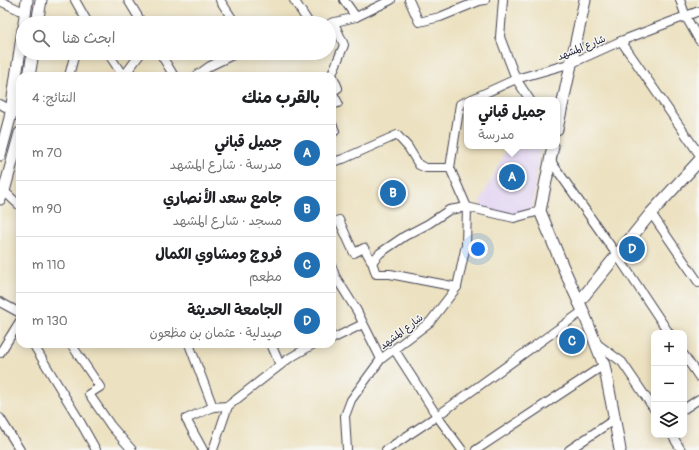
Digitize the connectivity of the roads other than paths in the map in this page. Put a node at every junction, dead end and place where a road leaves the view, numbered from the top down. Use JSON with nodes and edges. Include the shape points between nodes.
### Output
{"nodes":[{"id":1,"x":27,"y":0,"type":"edge"},
{"id":2,"x":41,"y":0,"type":"edge"},
{"id":3,"x":75,"y":0,"type":"edge"},
{"id":4,"x":128,"y":0,"type":"edge"},
{"id":5,"x":220,"y":0,"type":"edge"},
{"id":6,"x":294,"y":0,"type":"edge"},
{"id":7,"x":344,"y":0,"type":"edge"},
{"id":8,"x":391,"y":0,"type":"edge"},
{"id":9,"x":409,"y":0,"type":"edge"},
{"id":10,"x":485,"y":0,"type":"edge"},
{"id":11,"x":503,"y":0,"type":"edge"},
{"id":12,"x":585,"y":0,"type":"edge"},
{"id":13,"x":680,"y":0,"type":"edge"},
{"id":14,"x":0,"y":1,"type":"edge"},
{"id":15,"x":699,"y":11,"type":"edge"},
{"id":16,"x":22,"y":16,"type":"edge"},
{"id":17,"x":25,"y":16,"type":"edge"},
{"id":18,"x":38,"y":16,"type":"edge"},
{"id":19,"x":82,"y":16,"type":"edge"},
{"id":20,"x":138,"y":16,"type":"edge"},
{"id":21,"x":230,"y":16,"type":"edge"},
{"id":22,"x":304,"y":16,"type":"edge"},
{"id":23,"x":356,"y":17,"type":"junction"},
{"id":24,"x":686,"y":17,"type":"junction"},
{"id":25,"x":336,"y":22,"type":"edge"},
{"id":26,"x":336,"y":30,"type":"edge"},
{"id":27,"x":699,"y":40,"type":"edge"},
{"id":28,"x":621,"y":41,"type":"junction"},
{"id":29,"x":20,"y":60,"type":"edge"},
{"id":30,"x":31,"y":60,"type":"edge"},
{"id":31,"x":73,"y":60,"type":"edge"},
{"id":32,"x":113,"y":60,"type":"edge"},
{"id":33,"x":135,"y":60,"type":"edge"},
{"id":34,"x":164,"y":60,"type":"edge"},
{"id":35,"x":222,"y":60,"type":"edge"},
{"id":36,"x":572,"y":63,"type":"junction"},
{"id":37,"x":19,"y":72,"type":"edge"},
{"id":38,"x":30,"y":72,"type":"edge"},
{"id":39,"x":70,"y":72,"type":"edge"},
{"id":40,"x":120,"y":72,"type":"edge"},
{"id":41,"x":126,"y":72,"type":"edge"},
{"id":42,"x":172,"y":72,"type":"edge"},
{"id":43,"x":202,"y":72,"type":"edge"},
{"id":44,"x":333,"y":72,"type":"edge"},
{"id":45,"x":516,"y":80,"type":"junction"},
{"id":46,"x":477,"y":97,"type":"edge"},
{"id":47,"x":528,"y":97,"type":"edge"},
{"id":48,"x":464,"y":102,"type":"edge"},
{"id":49,"x":0,"y":104,"type":"edge"},
{"id":50,"x":16,"y":113,"type":"edge"},
{"id":51,"x":560,"y":116,"type":"edge"},
{"id":52,"x":16,"y":147,"type":"edge"},
{"id":53,"x":552,"y":149,"type":"edge"},
{"id":54,"x":699,"y":154,"type":"edge"},
{"id":55,"x":0,"y":155,"type":"edge"},
{"id":56,"x":550,"y":160,"type":"junction"},
{"id":57,"x":336,"y":161,"type":"edge"},
{"id":58,"x":699,"y":161,"type":"edge"},
{"id":59,"x":450,"y":168,"type":"junction"},
{"id":60,"x":2,"y":195,"type":"edge"},
{"id":61,"x":16,"y":204,"type":"edge"},
{"id":62,"x":467,"y":207,"type":"junction"},
{"id":63,"x":540,"y":211,"type":"junction"},
{"id":64,"x":650,"y":213,"type":"junction"},
{"id":65,"x":336,"y":221,"type":"edge"},
{"id":66,"x":617,"y":255,"type":"junction"},
{"id":67,"x":372,"y":262,"type":"junction"},
{"id":68,"x":336,"y":278,"type":"edge"},
{"id":69,"x":699,"y":283,"type":"edge"},
{"id":70,"x":457,"y":287,"type":"junction"},
{"id":71,"x":0,"y":302,"type":"edge"},
{"id":72,"x":581,"y":307,"type":"junction"},
{"id":73,"x":16,"y":311,"type":"edge"},
{"id":74,"x":364,"y":324,"type":"junction"},
{"id":75,"x":16,"y":327,"type":"edge"},
{"id":76,"x":667,"y":330,"type":"edge"},
{"id":77,"x":336,"y":337,"type":"edge"},
{"id":78,"x":596,"y":342,"type":"junction"},
{"id":79,"x":35,"y":348,"type":"edge"},
{"id":80,"x":74,"y":348,"type":"edge"},
{"id":81,"x":191,"y":348,"type":"edge"},
{"id":82,"x":273,"y":348,"type":"edge"},
{"id":83,"x":307,"y":348,"type":"edge"},
{"id":84,"x":394,"y":349,"type":"junction"},
{"id":85,"x":0,"y":353,"type":"edge"},
{"id":86,"x":381,"y":359,"type":"junction"},
{"id":87,"x":687,"y":360,"type":"edge"},
{"id":88,"x":280,"y":365,"type":"junction"},
{"id":89,"x":604,"y":365,"type":"junction"},
{"id":90,"x":699,"y":378,"type":"edge"},
{"id":91,"x":699,"y":399,"type":"edge"},
{"id":92,"x":651,"y":405,"type":"edge"},
{"id":93,"x":228,"y":406,"type":"junction"},
{"id":94,"x":213,"y":407,"type":"junction"},
{"id":95,"x":687,"y":407,"type":"edge"},
{"id":96,"x":437,"y":416,"type":"junction"},
{"id":97,"x":0,"y":418,"type":"edge"},
{"id":98,"x":615,"y":419,"type":"junction"},
{"id":99,"x":674,"y":438,"type":"edge"},
{"id":100,"x":20,"y":450,"type":"edge"},
{"id":101,"x":96,"y":450,"type":"edge"},
{"id":102,"x":132,"y":450,"type":"edge"},
{"id":103,"x":203,"y":450,"type":"edge"},
{"id":104,"x":213,"y":450,"type":"edge"},
{"id":105,"x":347,"y":450,"type":"edge"},
{"id":106,"x":386,"y":450,"type":"edge"},
{"id":107,"x":462,"y":450,"type":"edge"},
{"id":108,"x":476,"y":450,"type":"edge"},
{"id":109,"x":569,"y":450,"type":"edge"},
{"id":110,"x":620,"y":450,"type":"edge"},
{"id":111,"x":682,"y":450,"type":"edge"}],
"edges":[{"from":1,"to":17,"type":"street"},
{"from":2,"to":18,"type":"street"},
{"from":3,"to":19,"type":"street"},
{"from":4,"to":20,"type":"street"},
{"from":5,"to":21,"type":"street"},
{"from":6,"to":22,"type":"street"},
{"from":7,"to":23,"type":"street"},
{"from":8,"to":23,"type":"street"},
{"from":9,"to":10,"type":"street","via":[[419,22]]},
{"from":11,"to":45,"type":"street","via":[[500,37]]},
{"from":12,"to":36,"type":"street"},
{"from":13,"to":24,"type":"street"},
{"from":14,"to":16,"type":"street"},
{"from":15,"to":24,"type":"street","name":"شارع المشهد"},
{"from":23,"to":25,"type":"street"},
{"from":24,"to":27,"type":"street"},
{"from":24,"to":28,"type":"street","name":"شارع المشهد"},
{"from":26,"to":44,"type":"street","via":[[344,45]]},
{"from":28,"to":36,"type":"street","name":"شارع المشهد"},
{"from":28,"to":54,"type":"street"},
{"from":29,"to":37,"type":"street"},
{"from":30,"to":38,"type":"street"},
{"from":31,"to":39,"type":"street"},
{"from":32,"to":40,"type":"street"},
{"from":33,"to":41,"type":"street"},
{"from":34,"to":42,"type":"street"},
{"from":35,"to":43,"type":"street"},
{"from":36,"to":45,"type":"street","name":"شارع المشهد"},
{"from":36,"to":51,"type":"street"},
{"from":45,"to":46,"type":"street","name":"شارع المشهد"},
{"from":45,"to":47,"type":"street"},
{"from":48,"to":59,"type":"street","name":"شارع المشهد","via":[[460,104]]},
{"from":49,"to":50,"type":"street"},
{"from":50,"to":55,"type":"street","via":[[10,118]]},
{"from":52,"to":60,"type":"street"},
{"from":53,"to":56,"type":"street"},
{"from":56,"to":63,"type":"street"},
{"from":56,"to":66,"type":"street"},
{"from":57,"to":59,"type":"street","via":[[397,135],[419,165],[426,168]]},
{"from":58,"to":64,"type":"street"},
{"from":59,"to":62,"type":"street","name":"شارع المشهد"},
{"from":60,"to":61,"type":"street"},
{"from":62,"to":63,"type":"street","via":[[514,218]]},
{"from":62,"to":67,"type":"street","via":[[449,210],[399,240]]},
{"from":62,"to":70,"type":"street","name":"شارع المشهد","via":[[466,245]]},
{"from":63,"to":72,"type":"street"},
{"from":64,"to":66,"type":"street"},
{"from":64,"to":69,"type":"street"},
{"from":65,"to":67,"type":"street","via":[[339,220],[354,253],[364,248]]},
{"from":66,"to":72,"type":"street"},
{"from":66,"to":76,"type":"street"},
{"from":67,"to":70,"type":"street","via":[[376,274],[390,274]]},
{"from":68,"to":74,"type":"street"},
{"from":70,"to":84,"type":"street","name":"شارع المشهد","via":[[430,322]]},
{"from":71,"to":73,"type":"street"},
{"from":72,"to":78,"type":"street"},
{"from":72,"to":96,"type":"street"},
{"from":74,"to":77,"type":"street"},
{"from":74,"to":86,"type":"street"},
{"from":75,"to":85,"type":"street"},
{"from":78,"to":89,"type":"street"},
{"from":78,"to":92,"type":"street","via":[[622,362]]},
{"from":79,"to":101,"type":"street"},
{"from":80,"to":102,"type":"street","via":[[100,386],[89,394],[111,426]]},
{"from":81,"to":94,"type":"street"},
{"from":82,"to":88,"type":"street"},
{"from":83,"to":88,"type":"street"},
{"from":84,"to":86,"type":"street","name":"شارع المشهد"},
{"from":84,"to":96,"type":"street"},
{"from":86,"to":105,"type":"street","name":"شارع المشهد","via":[[351,400],[345,416]]},
{"from":87,"to":90,"type":"street"},
{"from":88,"to":93,"type":"street"},
{"from":89,"to":98,"type":"street"},
{"from":89,"to":108,"type":"street"},
{"from":91,"to":95,"type":"street"},
{"from":93,"to":94,"type":"street"},
{"from":93,"to":104,"type":"street"},
{"from":94,"to":103,"type":"street","via":[[186,419]]},
{"from":96,"to":106,"type":"street"},
{"from":96,"to":107,"type":"street"},
{"from":97,"to":100,"type":"street"},
{"from":98,"to":109,"type":"street"},
{"from":98,"to":110,"type":"street"},
{"from":99,"to":111,"type":"street"}]}
